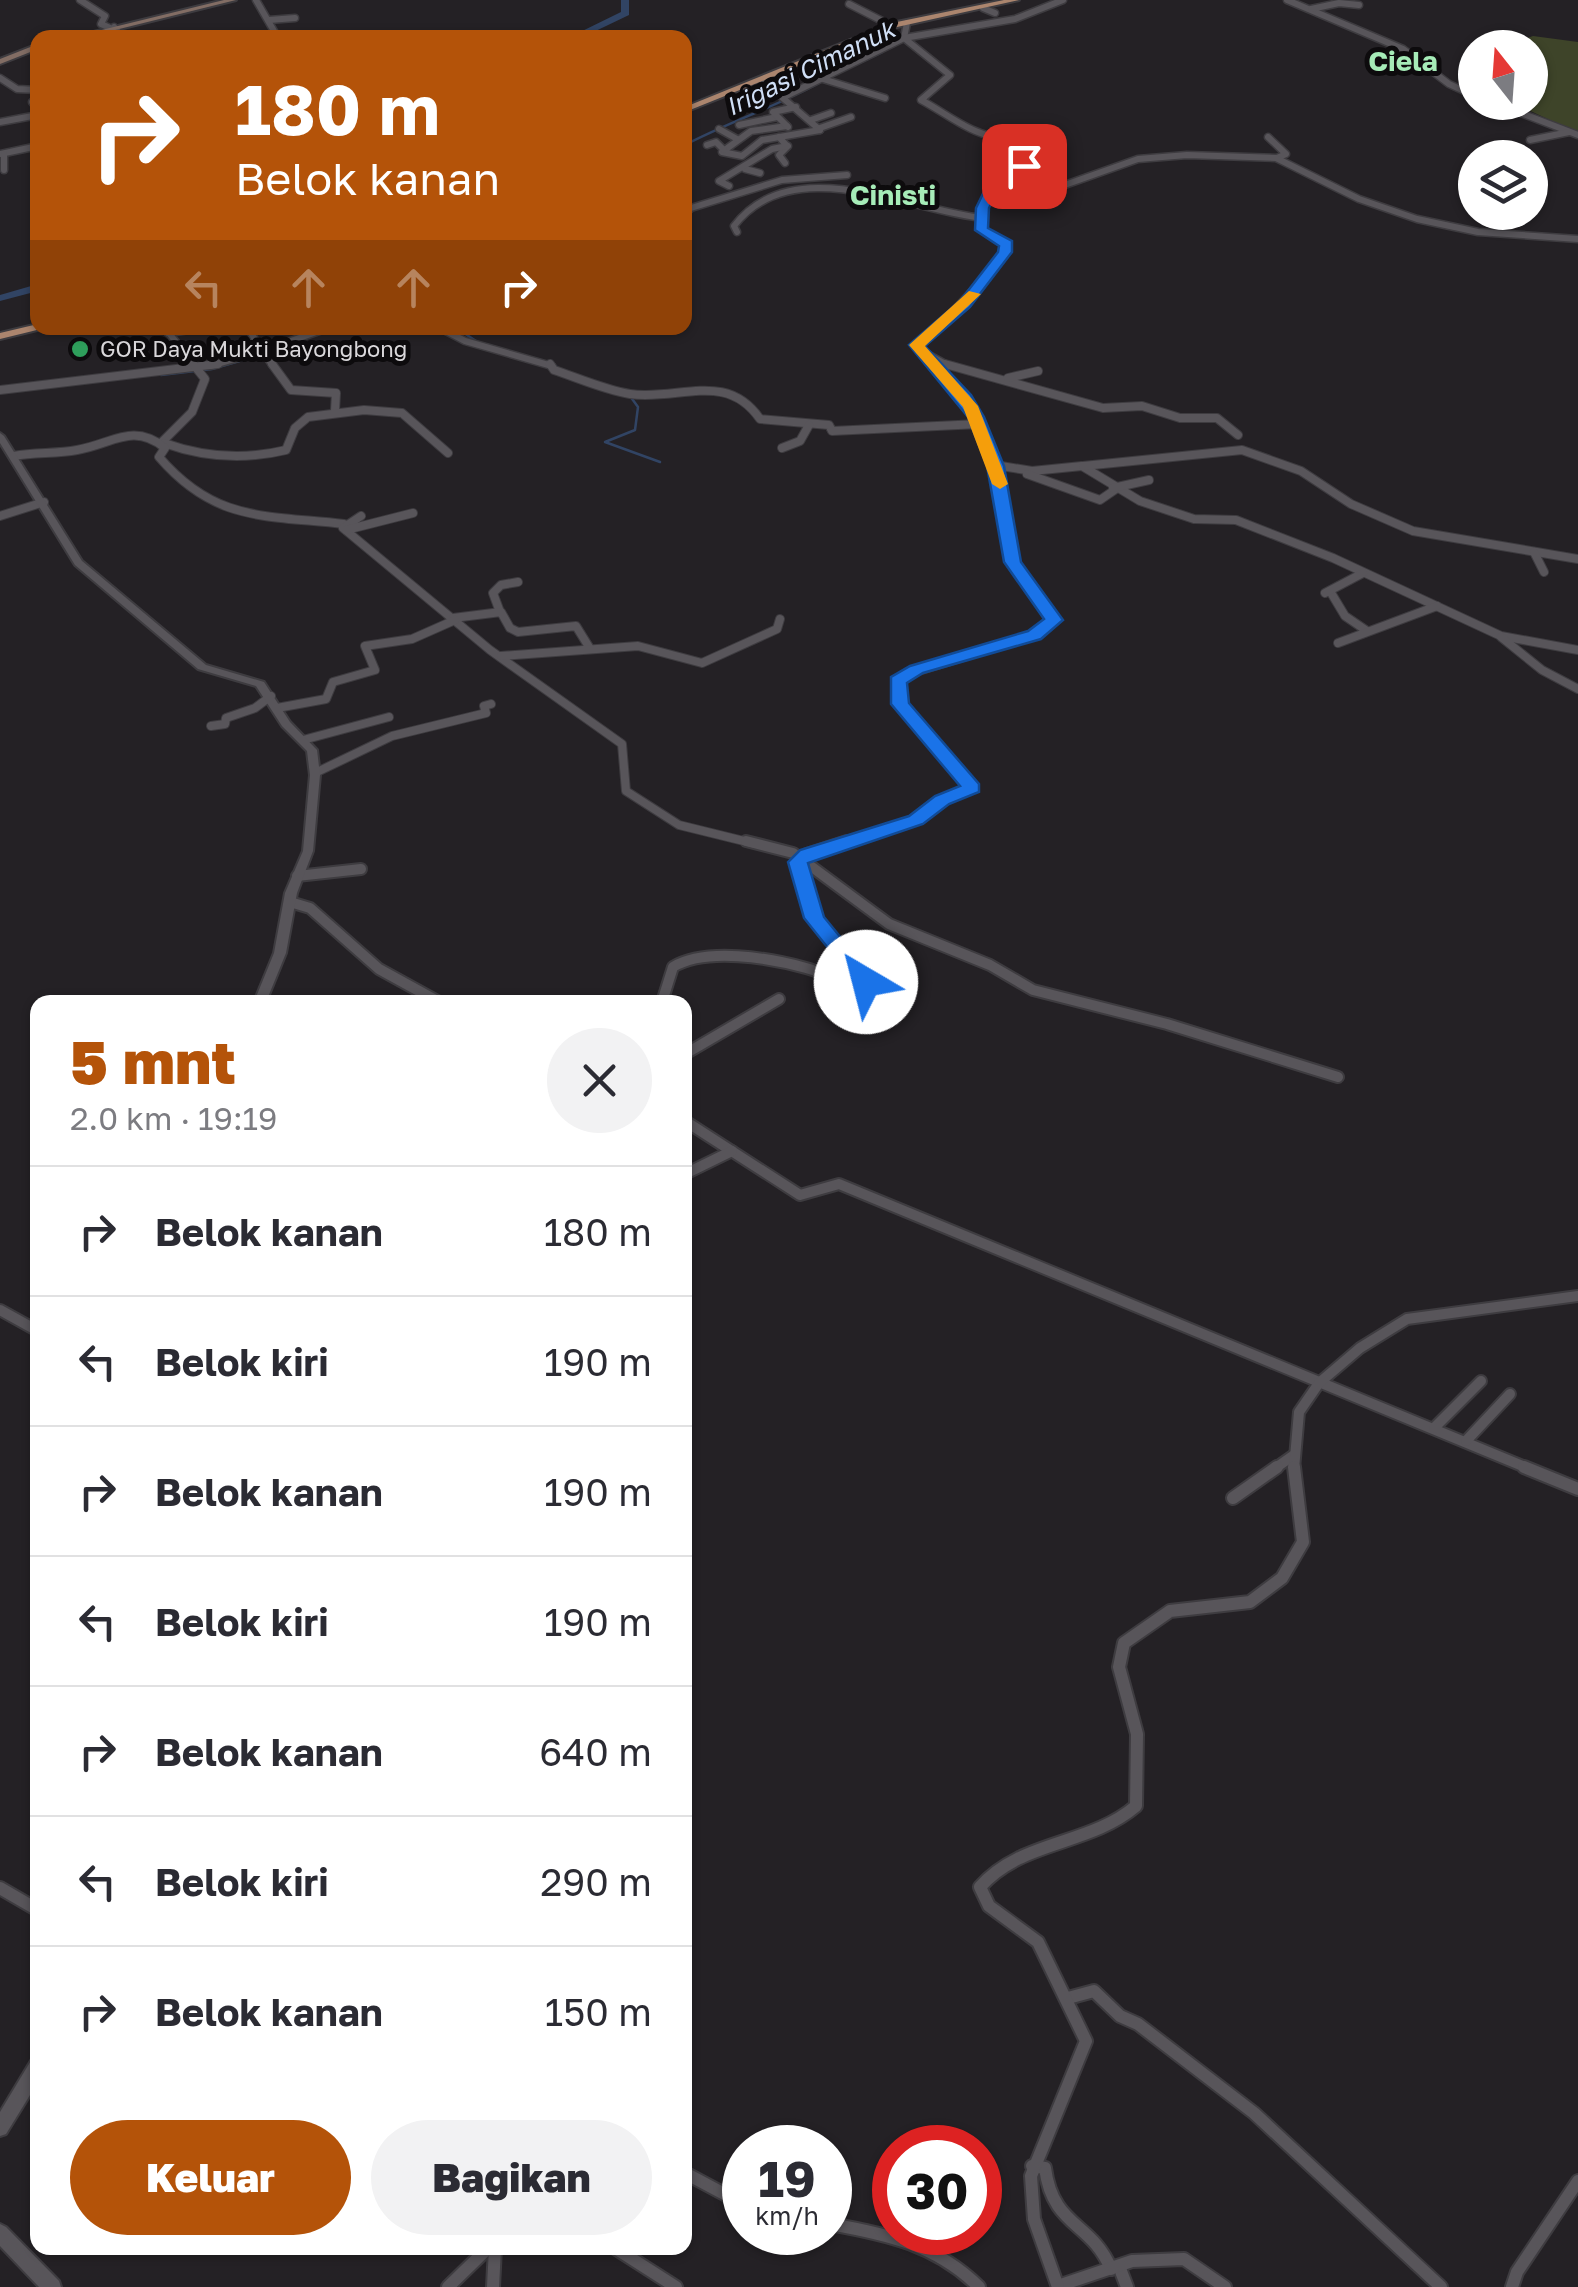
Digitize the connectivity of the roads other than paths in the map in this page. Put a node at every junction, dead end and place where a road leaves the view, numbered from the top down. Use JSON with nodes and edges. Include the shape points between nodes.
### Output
{"nodes":[{"id":1,"x":80,"y":0,"type":"edge"},
{"id":2,"x":233,"y":0,"type":"edge"},
{"id":3,"x":256,"y":0,"type":"edge"},
{"id":4,"x":1015,"y":0,"type":"edge"},
{"id":5,"x":1063,"y":0,"type":"edge"},
{"id":6,"x":1286,"y":0,"type":"edge"},
{"id":7,"x":1357,"y":2,"type":"edge"},
{"id":8,"x":849,"y":4,"type":"dead end"},
{"id":9,"x":984,"y":8,"type":"junction"},
{"id":10,"x":1310,"y":10,"type":"junction"},
{"id":11,"x":995,"y":13,"type":"dead end"},
{"id":12,"x":295,"y":18,"type":"dead end"},
{"id":13,"x":269,"y":20,"type":"junction"},
{"id":14,"x":907,"y":23,"type":"junction"},
{"id":15,"x":892,"y":26,"type":"junction"},
{"id":16,"x":112,"y":28,"type":"junction"},
{"id":17,"x":104,"y":30,"type":"edge"},
{"id":18,"x":274,"y":30,"type":"edge"},
{"id":19,"x":905,"y":39,"type":"junction"},
{"id":20,"x":30,"y":49,"type":"edge"},
{"id":21,"x":0,"y":62,"type":"edge"},
{"id":22,"x":0,"y":78,"type":"edge"},
{"id":23,"x":824,"y":79,"type":"junction"},
{"id":24,"x":764,"y":81,"type":"junction"},
{"id":25,"x":1458,"y":88,"type":"edge"},
{"id":26,"x":30,"y":90,"type":"edge"},
{"id":27,"x":884,"y":98,"type":"dead end"},
{"id":28,"x":789,"y":101,"type":"junction"},
{"id":29,"x":692,"y":103,"type":"edge"},
{"id":30,"x":699,"y":105,"type":"junction"},
{"id":31,"x":692,"y":108,"type":"edge"},
{"id":32,"x":30,"y":113,"type":"edge"},
{"id":33,"x":831,"y":113,"type":"dead end"},
{"id":34,"x":777,"y":117,"type":"junction"},
{"id":35,"x":851,"y":117,"type":"dead end"},
{"id":36,"x":811,"y":120,"type":"junction"},
{"id":37,"x":1538,"y":120,"type":"edge"},
{"id":38,"x":0,"y":122,"type":"edge"},
{"id":39,"x":788,"y":126,"type":"junction"},
{"id":40,"x":820,"y":128,"type":"junction"},
{"id":41,"x":719,"y":129,"type":"dead end"},
{"id":42,"x":751,"y":131,"type":"junction"},
{"id":43,"x":796,"y":134,"type":"junction"},
{"id":44,"x":1574,"y":134,"type":"edge"},
{"id":45,"x":780,"y":137,"type":"junction"},
{"id":46,"x":1268,"y":137,"type":"dead end"},
{"id":47,"x":737,"y":138,"type":"junction"},
{"id":48,"x":1530,"y":140,"type":"dead end"},
{"id":49,"x":706,"y":144,"type":"dead end"},
{"id":50,"x":787,"y":146,"type":"junction"},
{"id":51,"x":30,"y":148,"type":"edge"},
{"id":52,"x":724,"y":150,"type":"junction"},
{"id":53,"x":2,"y":154,"type":"edge"},
{"id":54,"x":1276,"y":158,"type":"junction"},
{"id":55,"x":785,"y":163,"type":"dead end"},
{"id":56,"x":744,"y":169,"type":"junction"},
{"id":57,"x":4,"y":170,"type":"dead end"},
{"id":58,"x":1026,"y":171,"type":"junction"},
{"id":59,"x":760,"y":174,"type":"dead end"},
{"id":60,"x":732,"y":175,"type":"junction"},
{"id":61,"x":847,"y":175,"type":"dead end"},
{"id":62,"x":1038,"y":177,"type":"dead end"},
{"id":63,"x":746,"y":180,"type":"dead end"},
{"id":64,"x":767,"y":184,"type":"junction"},
{"id":65,"x":729,"y":186,"type":"dead end"},
{"id":66,"x":992,"y":188,"type":"junction"},
{"id":67,"x":776,"y":198,"type":"junction"},
{"id":68,"x":692,"y":208,"type":"edge"},
{"id":69,"x":982,"y":218,"type":"junction"},
{"id":70,"x":737,"y":232,"type":"dead end"},
{"id":71,"x":1578,"y":239,"type":"edge"},
{"id":72,"x":30,"y":329,"type":"edge"},
{"id":73,"x":171,"y":335,"type":"edge"},
{"id":74,"x":252,"y":335,"type":"edge"},
{"id":75,"x":310,"y":335,"type":"edge"},
{"id":76,"x":453,"y":335,"type":"edge"},
{"id":77,"x":0,"y":336,"type":"edge"},
{"id":78,"x":264,"y":353,"type":"junction"},
{"id":79,"x":934,"y":360,"type":"junction"},
{"id":80,"x":202,"y":371,"type":"junction"},
{"id":81,"x":1038,"y":371,"type":"dead end"},
{"id":82,"x":1007,"y":379,"type":"junction"},
{"id":83,"x":0,"y":390,"type":"edge"},
{"id":84,"x":335,"y":411,"type":"junction"},
{"id":85,"x":809,"y":424,"type":"junction"},
{"id":86,"x":979,"y":424,"type":"junction"},
{"id":87,"x":1238,"y":435,"type":"dead end"},
{"id":88,"x":0,"y":436,"type":"edge"},
{"id":89,"x":162,"y":442,"type":"junction"},
{"id":90,"x":782,"y":448,"type":"dead end"},
{"id":91,"x":448,"y":453,"type":"dead end"},
{"id":92,"x":14,"y":456,"type":"junction"},
{"id":93,"x":996,"y":466,"type":"junction"},
{"id":94,"x":1082,"y":466,"type":"junction"},
{"id":95,"x":1017,"y":470,"type":"junction"},
{"id":96,"x":1149,"y":480,"type":"dead end"},
{"id":97,"x":1115,"y":489,"type":"junction"},
{"id":98,"x":44,"y":502,"type":"junction"},
{"id":99,"x":413,"y":512,"type":"dead end"},
{"id":100,"x":0,"y":516,"type":"edge"},
{"id":101,"x":361,"y":516,"type":"dead end"},
{"id":102,"x":345,"y":527,"type":"junction"},
{"id":103,"x":1534,"y":552,"type":"junction"},
{"id":104,"x":1578,"y":559,"type":"edge"},
{"id":105,"x":1544,"y":572,"type":"dead end"},
{"id":106,"x":1362,"y":573,"type":"junction"},
{"id":107,"x":518,"y":582,"type":"dead end"},
{"id":108,"x":1436,"y":606,"type":"junction"},
{"id":109,"x":500,"y":612,"type":"junction"},
{"id":110,"x":454,"y":619,"type":"junction"},
{"id":111,"x":780,"y":620,"type":"dead end"},
{"id":112,"x":1367,"y":631,"type":"junction"},
{"id":113,"x":1501,"y":636,"type":"junction"},
{"id":114,"x":1338,"y":643,"type":"dead end"},
{"id":115,"x":588,"y":647,"type":"junction"},
{"id":116,"x":1578,"y":650,"type":"edge"},
{"id":117,"x":500,"y":656,"type":"junction"},
{"id":118,"x":1578,"y":689,"type":"edge"},
{"id":119,"x":271,"y":696,"type":"junction"},
{"id":120,"x":491,"y":704,"type":"dead end"},
{"id":121,"x":277,"y":708,"type":"junction"},
{"id":122,"x":388,"y":717,"type":"dead end"},
{"id":123,"x":211,"y":726,"type":"dead end"},
{"id":124,"x":302,"y":740,"type":"junction"},
{"id":125,"x":315,"y":773,"type":"junction"},
{"id":126,"x":801,"y":858,"type":"junction"},
{"id":127,"x":361,"y":869,"type":"dead end"},
{"id":128,"x":298,"y":876,"type":"junction"},
{"id":129,"x":290,"y":902,"type":"junction"},
{"id":130,"x":263,"y":995,"type":"edge"},
{"id":131,"x":426,"y":995,"type":"edge"},
{"id":132,"x":664,"y":995,"type":"edge"},
{"id":133,"x":778,"y":998,"type":"dead end"},
{"id":134,"x":692,"y":1050,"type":"edge"},
{"id":135,"x":1338,"y":1077,"type":"dead end"},
{"id":136,"x":692,"y":1125,"type":"edge"},
{"id":137,"x":732,"y":1151,"type":"junction"},
{"id":138,"x":692,"y":1171,"type":"edge"},
{"id":139,"x":1578,"y":1296,"type":"edge"},
{"id":140,"x":0,"y":1310,"type":"edge"},
{"id":141,"x":30,"y":1326,"type":"edge"},
{"id":142,"x":1481,"y":1380,"type":"dead end"},
{"id":143,"x":1323,"y":1385,"type":"junction"},
{"id":144,"x":1510,"y":1394,"type":"dead end"},
{"id":145,"x":1434,"y":1428,"type":"junction"},
{"id":146,"x":1466,"y":1441,"type":"junction"},
{"id":147,"x":1294,"y":1454,"type":"junction"},
{"id":148,"x":1578,"y":1489,"type":"edge"},
{"id":149,"x":1233,"y":1498,"type":"dead end"},
{"id":150,"x":0,"y":1888,"type":"edge"},
{"id":151,"x":30,"y":1905,"type":"edge"},
{"id":152,"x":1069,"y":1998,"type":"junction"},
{"id":153,"x":30,"y":2078,"type":"edge"},
{"id":154,"x":0,"y":2128,"type":"edge"},
{"id":155,"x":1038,"y":2166,"type":"junction"},
{"id":156,"x":692,"y":2177,"type":"edge"},
{"id":157,"x":1578,"y":2181,"type":"edge"},
{"id":158,"x":722,"y":2193,"type":"edge"},
{"id":159,"x":852,"y":2228,"type":"edge"},
{"id":160,"x":0,"y":2232,"type":"edge"},
{"id":161,"x":484,"y":2255,"type":"edge"},
{"id":162,"x":492,"y":2255,"type":"edge"},
{"id":163,"x":627,"y":2255,"type":"edge"},
{"id":164,"x":1115,"y":2268,"type":"junction"},
{"id":165,"x":1060,"y":2286,"type":"edge"},
{"id":166,"x":52,"y":2287,"type":"edge"},
{"id":167,"x":448,"y":2287,"type":"edge"},
{"id":168,"x":494,"y":2287,"type":"edge"},
{"id":169,"x":676,"y":2287,"type":"edge"},
{"id":170,"x":979,"y":2287,"type":"edge"},
{"id":171,"x":1127,"y":2287,"type":"edge"},
{"id":172,"x":1225,"y":2287,"type":"edge"},
{"id":173,"x":1442,"y":2287,"type":"edge"},
{"id":174,"x":1512,"y":2287,"type":"edge"}],
"edges":[{"from":1,"to":16,"type":"street"},
{"from":2,"to":16,"type":"main road"},
{"from":3,"to":13,"type":"street"},
{"from":4,"to":9,"type":"main road"},
{"from":5,"to":19,"type":"street","via":[[1019,18]]},
{"from":6,"to":10,"type":"street"},
{"from":7,"to":10,"type":"street"},
{"from":8,"to":15,"type":"street"},
{"from":9,"to":11,"type":"street"},
{"from":9,"to":14,"type":"main road"},
{"from":10,"to":25,"type":"street","via":[[1408,52]]},
{"from":12,"to":13,"type":"street"},
{"from":13,"to":18,"type":"street"},
{"from":14,"to":15,"type":"main road"},
{"from":14,"to":19,"type":"street"},
{"from":15,"to":24,"type":"main road"},
{"from":16,"to":17,"type":"main road"},
{"from":19,"to":23,"type":"street"},
{"from":19,"to":58,"type":"street","via":[[950,75],[921,100],[995,134],[1018,152]]},
{"from":20,"to":21,"type":"main road"},
{"from":22,"to":26,"type":"street"},
{"from":23,"to":27,"type":"street"},
{"from":23,"to":28,"type":"street"},
{"from":24,"to":28,"type":"street"},
{"from":24,"to":30,"type":"main road"},
{"from":28,"to":34,"type":"street","via":[[773,112]]},
{"from":28,"to":36,"type":"street"},
{"from":29,"to":30,"type":"street"},
{"from":30,"to":31,"type":"main road"},
{"from":32,"to":38,"type":"street"},
{"from":33,"to":36,"type":"street"},
{"from":34,"to":39,"type":"street"},
{"from":34,"to":42,"type":"street","via":[[738,124]]},
{"from":35,"to":40,"type":"street"},
{"from":36,"to":40,"type":"street"},
{"from":37,"to":44,"type":"street"},
{"from":39,"to":42,"type":"street"},
{"from":39,"to":43,"type":"street"},
{"from":40,"to":43,"type":"street"},
{"from":41,"to":47,"type":"street"},
{"from":42,"to":47,"type":"street"},
{"from":43,"to":45,"type":"street"},
{"from":44,"to":48,"type":"street"},
{"from":45,"to":50,"type":"street"},
{"from":45,"to":52,"type":"street","via":[[761,140],[742,156]]},
{"from":46,"to":54,"type":"street","via":[[1286,155]]},
{"from":47,"to":52,"type":"street"},
{"from":49,"to":52,"type":"street","via":[[716,142]]},
{"from":50,"to":55,"type":"street","via":[[779,155]]},
{"from":50,"to":56,"type":"street"},
{"from":51,"to":53,"type":"street"},
{"from":53,"to":57,"type":"street"},
{"from":54,"to":66,"type":"street","via":[[1138,159],[1045,192]]},
{"from":54,"to":71,"type":"street","via":[[1417,219],[1478,232]]},
{"from":56,"to":59,"type":"street"},
{"from":56,"to":60,"type":"street"},
{"from":58,"to":62,"type":"street"},
{"from":58,"to":66,"type":"street","via":[[996,178]]},
{"from":60,"to":63,"type":"street"},
{"from":60,"to":65,"type":"street","via":[[719,180]]},
{"from":61,"to":64,"type":"street"},
{"from":64,"to":67,"type":"street"},
{"from":64,"to":68,"type":"street"},
{"from":66,"to":69,"type":"street"},
{"from":67,"to":69,"type":"street","via":[[848,190],[938,214]]},
{"from":67,"to":70,"type":"street","via":[[742,214]]},
{"from":69,"to":79,"type":"street","via":[[982,230],[1008,247],[965,304],[917,345]]},
{"from":72,"to":77,"type":"main road"},
{"from":73,"to":80,"type":"street"},
{"from":74,"to":78,"type":"street"},
{"from":75,"to":78,"type":"street"},
{"from":76,"to":85,"type":"street","via":[[550,363],[598,387],[630,394],[729,390],[747,400],[758,418]]},
{"from":78,"to":80,"type":"street"},
{"from":78,"to":84,"type":"street","via":[[291,390],[336,393]]},
{"from":79,"to":82,"type":"street"},
{"from":79,"to":86,"type":"street"},
{"from":80,"to":83,"type":"street"},
{"from":80,"to":89,"type":"street","via":[[198,402]]},
{"from":81,"to":82,"type":"street"},
{"from":82,"to":87,"type":"street","via":[[1103,408],[1142,406],[1180,418],[1217,418]]},
{"from":84,"to":89,"type":"street","via":[[302,420],[282,452],[256,457],[190,454]]},
{"from":84,"to":91,"type":"street","via":[[402,413]]},
{"from":85,"to":86,"type":"street","via":[[871,432]]},
{"from":85,"to":90,"type":"street","via":[[800,441]]},
{"from":86,"to":93,"type":"street"},
{"from":88,"to":92,"type":"street"},
{"from":89,"to":92,"type":"street","via":[[119,432],[79,450]]},
{"from":89,"to":102,"type":"street","via":[[159,458],[179,483],[229,509]]},
{"from":92,"to":98,"type":"street"},
{"from":93,"to":95,"type":"street"},
{"from":93,"to":126,"type":"street","via":[[1012,562],[1054,620],[1034,635],[916,670],[895,688],[900,704],[972,788],[916,820]]},
{"from":94,"to":95,"type":"street"},
{"from":94,"to":97,"type":"street"},
{"from":94,"to":103,"type":"street","via":[[1242,450],[1301,471],[1351,504],[1413,531]]},
{"from":95,"to":97,"type":"street","via":[[1099,499]]},
{"from":96,"to":97,"type":"street"},
{"from":97,"to":106,"type":"street","via":[[1188,518],[1236,520]]},
{"from":98,"to":100,"type":"street"},
{"from":98,"to":119,"type":"street","via":[[70,554],[95,578],[202,666],[249,679]]},
{"from":99,"to":102,"type":"street"},
{"from":101,"to":102,"type":"street"},
{"from":102,"to":110,"type":"street"},
{"from":103,"to":104,"type":"street"},
{"from":103,"to":105,"type":"street"},
{"from":106,"to":108,"type":"street"},
{"from":106,"to":112,"type":"street","via":[[1327,592]]},
{"from":107,"to":109,"type":"street","via":[[493,594]]},
{"from":108,"to":112,"type":"street"},
{"from":108,"to":113,"type":"street"},
{"from":109,"to":110,"type":"street"},
{"from":109,"to":115,"type":"street","via":[[515,631],[577,626]]},
{"from":110,"to":117,"type":"street"},
{"from":110,"to":121,"type":"street","via":[[412,639],[365,646],[375,670],[333,682],[326,699]]},
{"from":111,"to":115,"type":"street","via":[[777,629],[742,649],[702,664],[638,646]]},
{"from":112,"to":114,"type":"street"},
{"from":113,"to":116,"type":"street"},
{"from":113,"to":118,"type":"street"},
{"from":115,"to":117,"type":"street"},
{"from":117,"to":126,"type":"street","via":[[622,744],[626,791],[654,811],[679,825],[764,842]]},
{"from":119,"to":121,"type":"street"},
{"from":119,"to":123,"type":"street"},
{"from":120,"to":125,"type":"street","via":[[484,706],[486,713],[392,736]]},
{"from":121,"to":124,"type":"street"},
{"from":122,"to":124,"type":"street"},
{"from":124,"to":125,"type":"street","via":[[312,750]]},
{"from":125,"to":128,"type":"street","via":[[308,851]]},
{"from":126,"to":132,"type":"street","via":[[798,869],[814,918],[866,982],[846,986],[792,964],[686,959],[673,966]]},
{"from":126,"to":135,"type":"street","via":[[889,924],[1034,990]]},
{"from":127,"to":128,"type":"street"},
{"from":128,"to":129,"type":"street"},
{"from":129,"to":130,"type":"street"},
{"from":129,"to":131,"type":"street","via":[[313,910],[379,969]]},
{"from":133,"to":134,"type":"street"},
{"from":136,"to":137,"type":"street"},
{"from":137,"to":138,"type":"street"},
{"from":137,"to":143,"type":"street","via":[[800,1195],[846,1186]]},
{"from":139,"to":143,"type":"street","via":[[1407,1320],[1360,1348]]},
{"from":140,"to":141,"type":"street"},
{"from":142,"to":145,"type":"street"},
{"from":143,"to":145,"type":"street"},
{"from":143,"to":147,"type":"street","via":[[1299,1412]]},
{"from":144,"to":146,"type":"street"},
{"from":145,"to":146,"type":"street"},
{"from":146,"to":148,"type":"street"},
{"from":147,"to":149,"type":"street"},
{"from":147,"to":152,"type":"street","via":[[1302,1542],[1282,1578],[1250,1602],[1170,1611],[1124,1643],[1119,1667],[1138,1737],[1136,1806],[1114,1823],[1012,1861],[980,1886],[989,1906],[1036,1938]]},
{"from":150,"to":151,"type":"street"},
{"from":152,"to":155,"type":"street","via":[[1085,2045]]},
{"from":152,"to":173,"type":"street","via":[[1088,1991],[1254,2113]]},
{"from":153,"to":154,"type":"street"},
{"from":155,"to":164,"type":"street","via":[[1051,2200],[1092,2235]]},
{"from":155,"to":165,"type":"street","via":[[1034,2216]]},
{"from":156,"to":158,"type":"street"},
{"from":157,"to":174,"type":"street"},
{"from":159,"to":170,"type":"street","via":[[942,2252]]},
{"from":160,"to":166,"type":"street"},
{"from":161,"to":167,"type":"street"},
{"from":162,"to":168,"type":"street"},
{"from":163,"to":169,"type":"street"},
{"from":164,"to":165,"type":"street"},
{"from":164,"to":171,"type":"street"},
{"from":164,"to":172,"type":"street","via":[[1184,2259]]}]}
